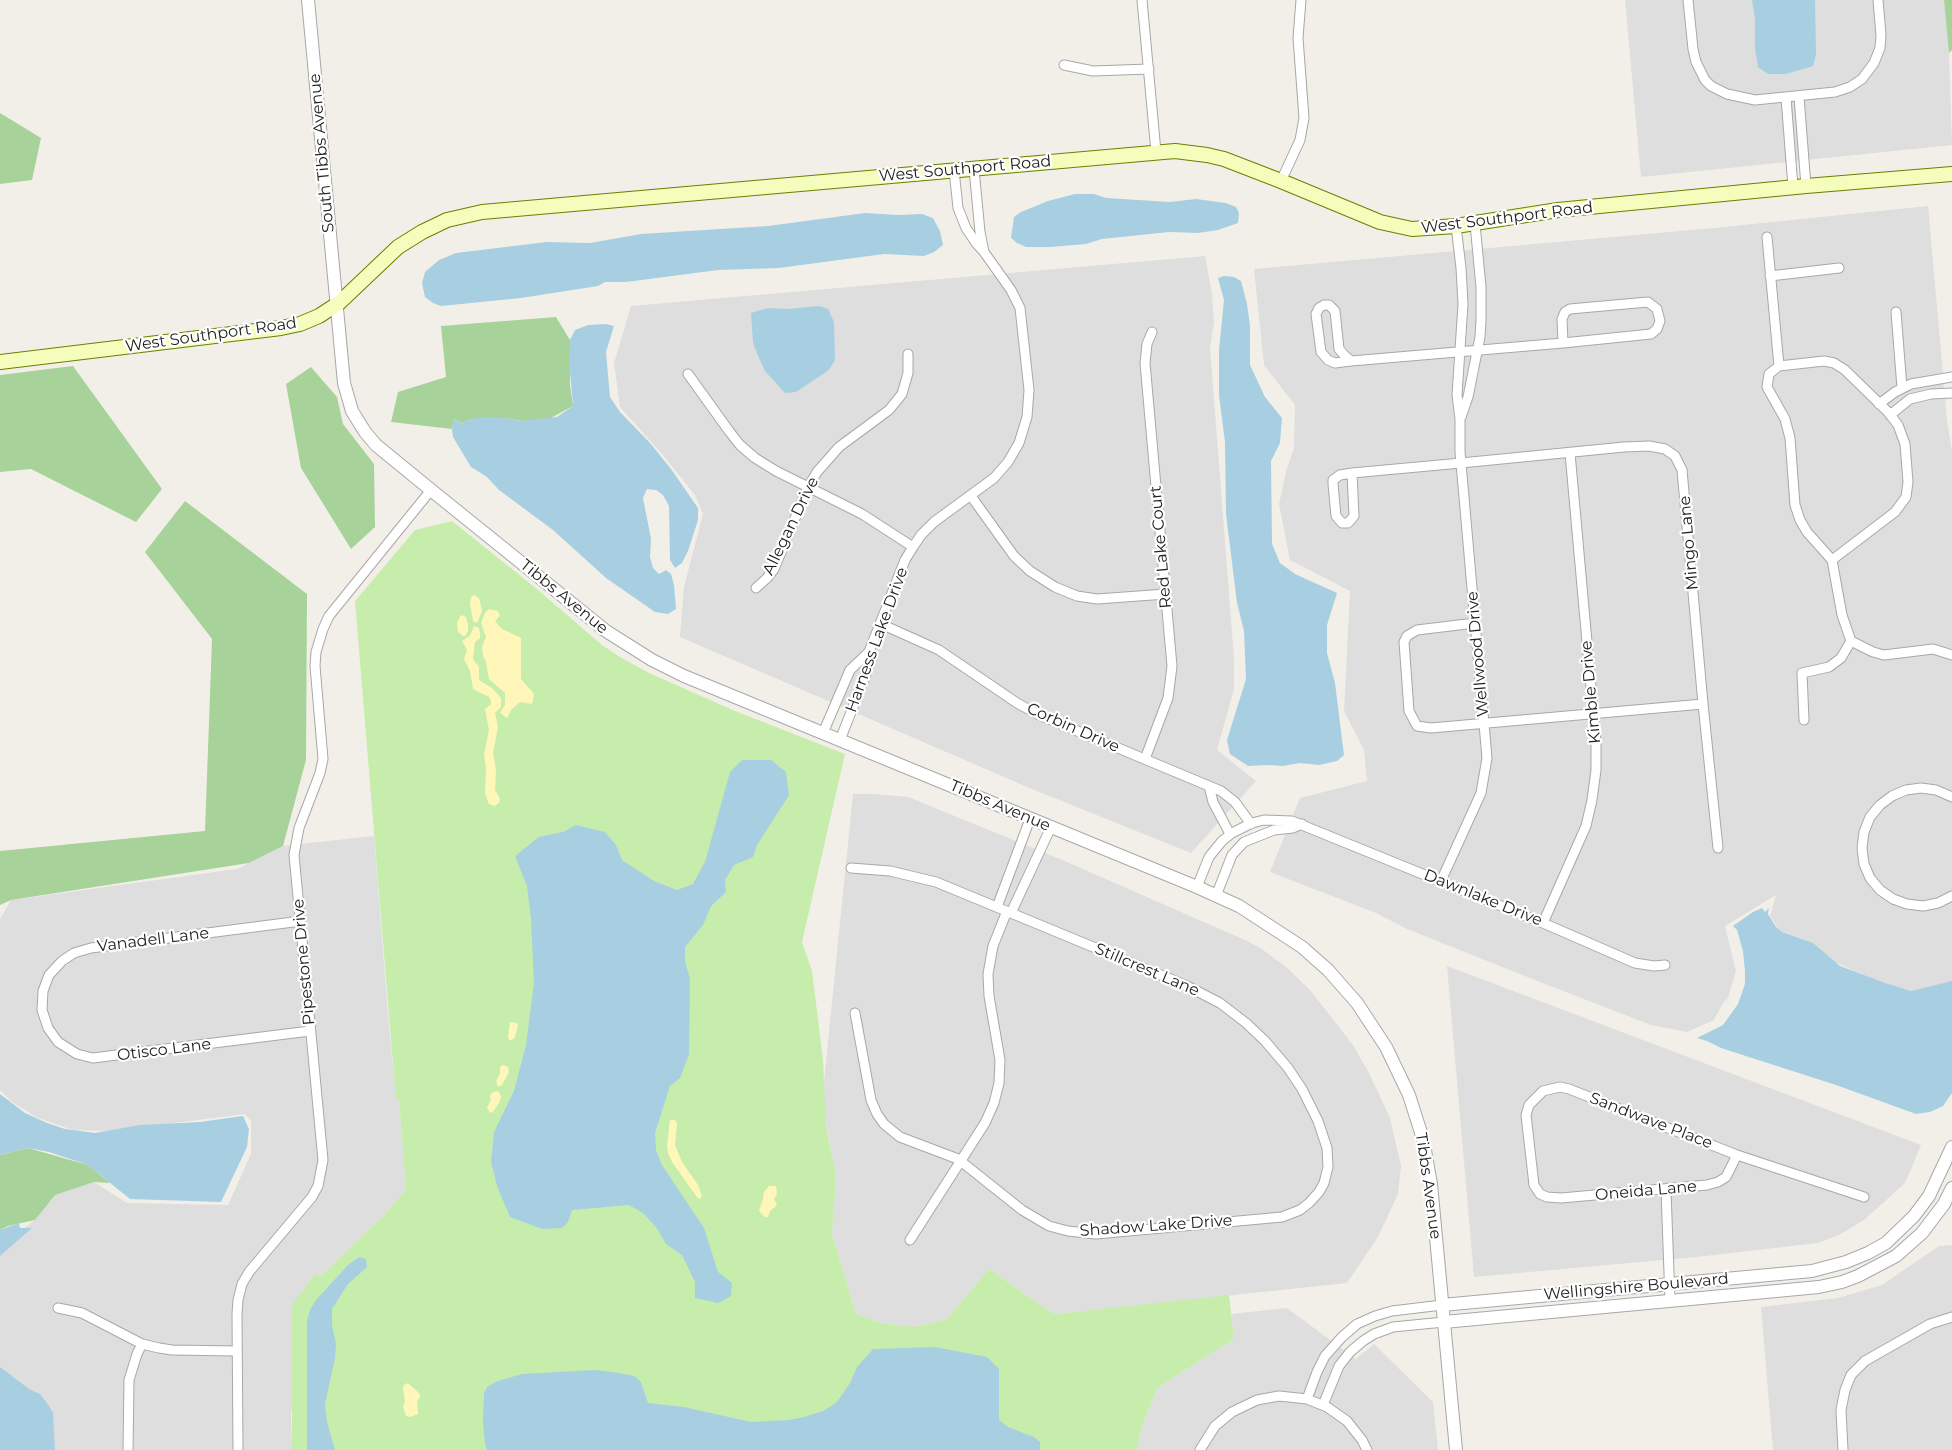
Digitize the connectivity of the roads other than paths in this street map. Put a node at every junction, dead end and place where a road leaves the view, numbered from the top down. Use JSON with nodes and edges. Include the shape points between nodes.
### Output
{"nodes":[{"id":1,"x":308,"y":0,"type":"edge"},
{"id":2,"x":1142,"y":0,"type":"edge"},
{"id":3,"x":1301,"y":0,"type":"edge"},
{"id":4,"x":1688,"y":0,"type":"edge"},
{"id":5,"x":1878,"y":0,"type":"edge"},
{"id":6,"x":1064,"y":65,"type":"dead end"},
{"id":7,"x":1149,"y":69,"type":"junction"},
{"id":8,"x":1799,"y":97,"type":"junction"},
{"id":9,"x":1786,"y":98,"type":"junction"},
{"id":10,"x":1156,"y":152,"type":"junction"},
{"id":11,"x":974,"y":169,"type":"junction"},
{"id":12,"x":954,"y":170,"type":"junction"},
{"id":13,"x":1952,"y":174,"type":"edge"},
{"id":14,"x":1281,"y":181,"type":"junction"},
{"id":15,"x":1799,"y":187,"type":"junction"},
{"id":16,"x":1475,"y":224,"type":"junction"},
{"id":17,"x":1455,"y":226,"type":"junction"},
{"id":18,"x":1767,"y":237,"type":"dead end"},
{"id":19,"x":984,"y":252,"type":"junction"},
{"id":20,"x":1839,"y":268,"type":"dead end"},
{"id":21,"x":1770,"y":276,"type":"junction"},
{"id":22,"x":336,"y":305,"type":"junction"},
{"id":23,"x":1896,"y":312,"type":"dead end"},
{"id":24,"x":1152,"y":332,"type":"dead end"},
{"id":25,"x":1563,"y":343,"type":"junction"},
{"id":26,"x":1478,"y":351,"type":"junction"},
{"id":27,"x":1460,"y":352,"type":"junction"},
{"id":28,"x":908,"y":354,"type":"dead end"},
{"id":29,"x":1351,"y":361,"type":"junction"},
{"id":30,"x":0,"y":363,"type":"edge"},
{"id":31,"x":1779,"y":366,"type":"junction"},
{"id":32,"x":688,"y":374,"type":"dead end"},
{"id":33,"x":1952,"y":377,"type":"edge"},
{"id":34,"x":1902,"y":388,"type":"junction"},
{"id":35,"x":1952,"y":393,"type":"edge"},
{"id":36,"x":1879,"y":404,"type":"junction"},
{"id":37,"x":1890,"y":415,"type":"junction"},
{"id":38,"x":1460,"y":419,"type":"junction"},
{"id":39,"x":1570,"y":453,"type":"junction"},
{"id":40,"x":1461,"y":463,"type":"junction"},
{"id":41,"x":1352,"y":473,"type":"junction"},
{"id":42,"x":808,"y":487,"type":"junction"},
{"id":43,"x":431,"y":490,"type":"junction"},
{"id":44,"x":971,"y":496,"type":"junction"},
{"id":45,"x":912,"y":547,"type":"junction"},
{"id":46,"x":1832,"y":560,"type":"junction"},
{"id":47,"x":756,"y":588,"type":"dead end"},
{"id":48,"x":1166,"y":594,"type":"junction"},
{"id":49,"x":1475,"y":623,"type":"junction"},
{"id":50,"x":880,"y":624,"type":"junction"},
{"id":51,"x":1851,"y":641,"type":"junction"},
{"id":52,"x":869,"y":652,"type":"junction"},
{"id":53,"x":1952,"y":655,"type":"edge"},
{"id":54,"x":1703,"y":704,"type":"junction"},
{"id":55,"x":1593,"y":713,"type":"junction"},
{"id":56,"x":1804,"y":720,"type":"dead end"},
{"id":57,"x":1484,"y":723,"type":"junction"},
{"id":58,"x":823,"y":733,"type":"junction"},
{"id":59,"x":840,"y":740,"type":"junction"},
{"id":60,"x":1145,"y":759,"type":"junction"},
{"id":61,"x":1209,"y":786,"type":"junction"},
{"id":62,"x":1951,"y":795,"type":"edge"},
{"id":63,"x":1030,"y":819,"type":"junction"},
{"id":64,"x":1302,"y":824,"type":"junction"},
{"id":65,"x":1247,"y":825,"type":"junction"},
{"id":66,"x":1051,"y":827,"type":"junction"},
{"id":67,"x":1230,"y":834,"type":"junction"},
{"id":68,"x":1250,"y":839,"type":"junction"},
{"id":69,"x":1718,"y":848,"type":"dead end"},
{"id":70,"x":851,"y":868,"type":"dead end"},
{"id":71,"x":1442,"y":881,"type":"junction"},
{"id":72,"x":1197,"y":887,"type":"junction"},
{"id":73,"x":1216,"y":896,"type":"junction"},
{"id":74,"x":1952,"y":897,"type":"edge"},
{"id":75,"x":997,"y":907,"type":"junction"},
{"id":76,"x":1009,"y":912,"type":"junction"},
{"id":77,"x":301,"y":921,"type":"junction"},
{"id":78,"x":1543,"y":923,"type":"junction"},
{"id":79,"x":1665,"y":965,"type":"dead end"},
{"id":80,"x":42,"y":1010,"type":"joint"},
{"id":81,"x":855,"y":1013,"type":"dead end"},
{"id":82,"x":310,"y":1031,"type":"junction"},
{"id":83,"x":1952,"y":1147,"type":"edge"},
{"id":84,"x":1737,"y":1155,"type":"junction"},
{"id":85,"x":961,"y":1161,"type":"junction"},
{"id":86,"x":1952,"y":1188,"type":"edge"},
{"id":87,"x":1666,"y":1190,"type":"junction"},
{"id":88,"x":1540,"y":1194,"type":"joint"},
{"id":89,"x":1317,"y":1195,"type":"joint"},
{"id":90,"x":1864,"y":1197,"type":"dead end"},
{"id":91,"x":910,"y":1240,"type":"dead end"},
{"id":92,"x":1670,"y":1285,"type":"junction"},
{"id":93,"x":1670,"y":1301,"type":"junction"},
{"id":94,"x":1442,"y":1305,"type":"junction"},
{"id":95,"x":58,"y":1308,"type":"dead end"},
{"id":96,"x":1952,"y":1317,"type":"edge"},
{"id":97,"x":1444,"y":1322,"type":"junction"},
{"id":98,"x":142,"y":1344,"type":"junction"},
{"id":99,"x":237,"y":1351,"type":"junction"},
{"id":100,"x":1307,"y":1399,"type":"junction"},
{"id":101,"x":1323,"y":1405,"type":"junction"},
{"id":102,"x":128,"y":1450,"type":"edge"},
{"id":103,"x":238,"y":1450,"type":"edge"},
{"id":104,"x":1200,"y":1450,"type":"edge"},
{"id":105,"x":1367,"y":1450,"type":"edge"},
{"id":106,"x":1456,"y":1450,"type":"edge"},
{"id":107,"x":1843,"y":1450,"type":"edge"}],
"edges":[{"from":1,"to":22,"type":"street","name":"South Tibbs Avenue"},
{"from":2,"to":7,"type":"street"},
{"from":3,"to":14,"type":"street","via":[[1298,38],[1304,118],[1300,140]]},
{"from":4,"to":9,"type":"street","via":[[1693,49],[1705,80],[1727,94],[1750,100]]},
{"from":5,"to":8,"type":"street","via":[[1881,42],[1868,72],[1845,89]]},
{"from":6,"to":7,"type":"street","via":[[1092,71]]},
{"from":7,"to":10,"type":"street"},
{"from":8,"to":9,"type":"street"},
{"from":8,"to":15,"type":"street"},
{"from":9,"to":15,"type":"street"},
{"from":10,"to":11,"type":"main road","name":"West Southport Road"},
{"from":10,"to":14,"type":"main road","name":"West Southport Road","via":[[1207,155]]},
{"from":11,"to":12,"type":"main road","name":"West Southport Road"},
{"from":11,"to":19,"type":"street"},
{"from":12,"to":19,"type":"street","name":"Harness Lake Drive","via":[[961,217]]},
{"from":12,"to":22,"type":"main road","name":"West Southport Road","via":[[474,213],[440,223],[402,245]]},
{"from":13,"to":15,"type":"main road","name":"West Southport Road"},
{"from":14,"to":17,"type":"main road","name":"West Southport Road","via":[[1380,222],[1412,229]]},
{"from":15,"to":16,"type":"main road","name":"West Southport Road","via":[[1558,210]]},
{"from":16,"to":17,"type":"main road","name":"West Southport Road"},
{"from":16,"to":26,"type":"street","name":"Wellwood Drive","via":[[1482,306]]},
{"from":17,"to":27,"type":"street","name":"Wellwood Drive","via":[[1463,293]]},
{"from":18,"to":21,"type":"street"},
{"from":19,"to":44,"type":"street","name":"Harness Lake Drive","via":[[1020,308],[1029,401],[1025,428],[1011,457],[994,478]]},
{"from":20,"to":21,"type":"street"},
{"from":21,"to":31,"type":"street"},
{"from":22,"to":30,"type":"main road","name":"West Southport Road","via":[[306,321],[281,328]]},
{"from":22,"to":43,"type":"street","name":"Tibbs Avenue","via":[[344,387],[353,414],[369,438]]},
{"from":23,"to":34,"type":"street"},
{"from":24,"to":48,"type":"street","name":"Red Lake Court","via":[[1145,363]]},
{"from":25,"to":25,"type":"street","via":[[1651,334],[1659,325],[1659,311],[1648,302],[1571,308],[1562,319]]},
{"from":25,"to":26,"type":"street"},
{"from":26,"to":27,"type":"street"},
{"from":26,"to":38,"type":"street","name":"Wellwood Drive"},
{"from":27,"to":29,"type":"street"},
{"from":27,"to":38,"type":"street","name":"Wellwood Drive"},
{"from":28,"to":42,"type":"street","name":"Allegan Drive","via":[[906,385],[895,404],[836,450]]},
{"from":29,"to":29,"type":"street","via":[[1339,349],[1334,309],[1326,305],[1318,308],[1321,352],[1335,363]]},
{"from":31,"to":36,"type":"street","via":[[1834,363]]},
{"from":31,"to":46,"type":"street","via":[[1769,374],[1767,387],[1785,419],[1790,438],[1795,505],[1807,532]]},
{"from":32,"to":42,"type":"street","via":[[744,449],[764,465]]},
{"from":33,"to":34,"type":"street"},
{"from":34,"to":36,"type":"street"},
{"from":35,"to":37,"type":"street","via":[[1910,399]]},
{"from":36,"to":37,"type":"street"},
{"from":37,"to":46,"type":"street","via":[[1905,444],[1906,497],[1895,512]]},
{"from":38,"to":40,"type":"street","name":"Wellwood Drive"},
{"from":39,"to":40,"type":"street","name":"Mingo Lane"},
{"from":39,"to":54,"type":"street","name":"Mingo Lane","via":[[1649,446],[1665,448],[1675,456],[1682,470]]},
{"from":39,"to":55,"type":"street","name":"Kimble Drive"},
{"from":40,"to":41,"type":"street","name":"Mingo Lane"},
{"from":40,"to":49,"type":"street","name":"Wellwood Drive"},
{"from":41,"to":41,"type":"street","via":[[1333,480],[1336,516],[1342,523],[1348,523],[1354,516]]},
{"from":42,"to":45,"type":"street","via":[[861,514]]},
{"from":42,"to":47,"type":"street","name":"Allegan Drive","via":[[774,569]]},
{"from":43,"to":58,"type":"street","name":"Tibbs Avenue","via":[[634,650],[684,676]]},
{"from":43,"to":77,"type":"street","name":"Pipestone Drive","via":[[329,616],[318,642],[315,666],[323,759],[299,828],[294,855]]},
{"from":44,"to":45,"type":"street","name":"Harness Lake Drive","via":[[934,522]]},
{"from":44,"to":48,"type":"street","via":[[1014,556],[1055,587],[1097,599]]},
{"from":45,"to":50,"type":"street","name":"Harness Lake Drive"},
{"from":46,"to":51,"type":"street"},
{"from":48,"to":60,"type":"street","name":"Red Lake Court","via":[[1171,683]]},
{"from":49,"to":57,"type":"street","name":"Wellwood Drive"},
{"from":49,"to":57,"type":"street","via":[[1417,630],[1407,636],[1404,642],[1409,711],[1417,726]]},
{"from":50,"to":52,"type":"street","name":"Harness Lake Drive"},
{"from":50,"to":60,"type":"street","name":"Corbin Drive","via":[[939,650],[1038,715]]},
{"from":51,"to":53,"type":"street","via":[[1884,655],[1933,649]]},
{"from":51,"to":56,"type":"street","via":[[1841,658],[1829,667],[1802,673]]},
{"from":52,"to":58,"type":"street","via":[[850,670]]},
{"from":52,"to":59,"type":"street","name":"Harness Lake Drive","via":[[866,674]]},
{"from":54,"to":55,"type":"street"},
{"from":54,"to":69,"type":"street","name":"Mingo Lane"},
{"from":55,"to":57,"type":"street"},
{"from":55,"to":78,"type":"street","name":"Kimble Drive","via":[[1596,760],[1590,809]]},
{"from":57,"to":71,"type":"street","name":"Wellwood Drive","via":[[1486,758],[1481,793]]},
{"from":58,"to":59,"type":"street","name":"Tibbs Avenue"},
{"from":59,"to":63,"type":"street","name":"Tibbs Avenue"},
{"from":60,"to":61,"type":"street","name":"Corbin Drive"},
{"from":61,"to":65,"type":"street","name":"Corbin Drive","via":[[1233,800]]},
{"from":61,"to":67,"type":"street"},
{"from":62,"to":74,"type":"street","via":[[1921,788],[1892,796],[1870,817],[1862,848],[1870,878],[1893,899],[1923,906]]},
{"from":63,"to":66,"type":"street","name":"Tibbs Avenue"},
{"from":63,"to":75,"type":"street"},
{"from":64,"to":65,"type":"street","name":"Dawnlake Drive","via":[[1277,819]]},
{"from":64,"to":68,"type":"street"},
{"from":64,"to":71,"type":"street","name":"Dawnlake Drive"},
{"from":65,"to":67,"type":"street","name":"Dawnlake Drive"},
{"from":65,"to":68,"type":"street"},
{"from":66,"to":72,"type":"street","name":"Tibbs Avenue"},
{"from":66,"to":76,"type":"street"},
{"from":67,"to":72,"type":"street","name":"Dawnlake Drive","via":[[1209,857]]},
{"from":68,"to":73,"type":"street","via":[[1232,855]]},
{"from":70,"to":75,"type":"street","name":"Stillcrest Lane","via":[[921,877]]},
{"from":71,"to":78,"type":"street","name":"Dawnlake Drive"},
{"from":72,"to":73,"type":"street","name":"Tibbs Avenue"},
{"from":73,"to":94,"type":"street","name":"Tibbs Avenue","via":[[1239,906],[1311,954],[1353,998],[1386,1047],[1409,1095],[1423,1139]]},
{"from":75,"to":76,"type":"street","name":"Stillcrest Lane"},
{"from":76,"to":85,"type":"street","via":[[993,946],[988,974],[999,1051],[999,1083],[987,1119]]},
{"from":76,"to":89,"type":"street","name":"Stillcrest Lane","via":[[1197,990],[1258,1034],[1294,1076],[1324,1136],[1328,1167]]},
{"from":77,"to":80,"type":"street","name":"Vanadell Lane","via":[[74,953],[49,975]]},
{"from":77,"to":82,"type":"street","name":"Pipestone Drive"},
{"from":78,"to":79,"type":"street","name":"Dawnlake Drive","via":[[1635,963]]},
{"from":80,"to":82,"type":"street","name":"Otisco Lane","via":[[58,1042],[77,1054],[93,1058]]},
{"from":81,"to":85,"type":"street","name":"Shadow Lake Drive","via":[[869,1094],[880,1119],[900,1137]]},
{"from":82,"to":99,"type":"street","name":"Pipestone Drive","via":[[322,1146],[321,1174],[305,1207],[242,1284]]},
{"from":83,"to":92,"type":"street","name":"Wellingshire Boulevard","via":[[1929,1196],[1914,1216],[1886,1243],[1868,1253],[1812,1271]]},
{"from":84,"to":87,"type":"street","name":"Oneida Lane","via":[[1726,1177],[1718,1182]]},
{"from":84,"to":88,"type":"street","name":"Sandwave Place","via":[[1569,1089],[1550,1088],[1535,1097],[1526,1115],[1532,1176]]},
{"from":84,"to":90,"type":"street","name":"Sandwave Place"},
{"from":85,"to":89,"type":"street","name":"Shadow Lake Drive","via":[[1031,1217],[1062,1230],[1086,1234],[1282,1217],[1300,1210]]},
{"from":85,"to":91,"type":"street"},
{"from":86,"to":93,"type":"street","name":"Wellingshire Boulevard","via":[[1922,1233],[1896,1256],[1858,1276],[1819,1287]]},
{"from":87,"to":88,"type":"street","name":"Oneida Lane","via":[[1561,1198]]},
{"from":87,"to":92,"type":"street"},
{"from":92,"to":93,"type":"street"},
{"from":92,"to":94,"type":"street","name":"Wellingshire Boulevard"},
{"from":93,"to":97,"type":"street","name":"Wellingshire Boulevard"},
{"from":94,"to":97,"type":"street","name":"Tibbs Avenue"},
{"from":94,"to":100,"type":"street","name":"Wellingshire Boulevard","via":[[1392,1311],[1358,1324],[1323,1360]]},
{"from":95,"to":98,"type":"street","via":[[82,1313]]},
{"from":96,"to":107,"type":"street","via":[[1930,1324],[1865,1361],[1851,1375],[1841,1410]]},
{"from":97,"to":101,"type":"street","name":"Wellingshire Boulevard","via":[[1393,1327],[1367,1338],[1339,1366]]},
{"from":97,"to":106,"type":"street","name":"Tibbs Avenue"},
{"from":98,"to":99,"type":"street","via":[[172,1350]]},
{"from":98,"to":102,"type":"street","via":[[129,1380]]},
{"from":99,"to":103,"type":"street","name":"Pipestone Drive"},
{"from":100,"to":101,"type":"street"},
{"from":100,"to":104,"type":"street","via":[[1279,1396],[1257,1400],[1215,1426]]},
{"from":101,"to":105,"type":"street","via":[[1347,1421]]}]}
